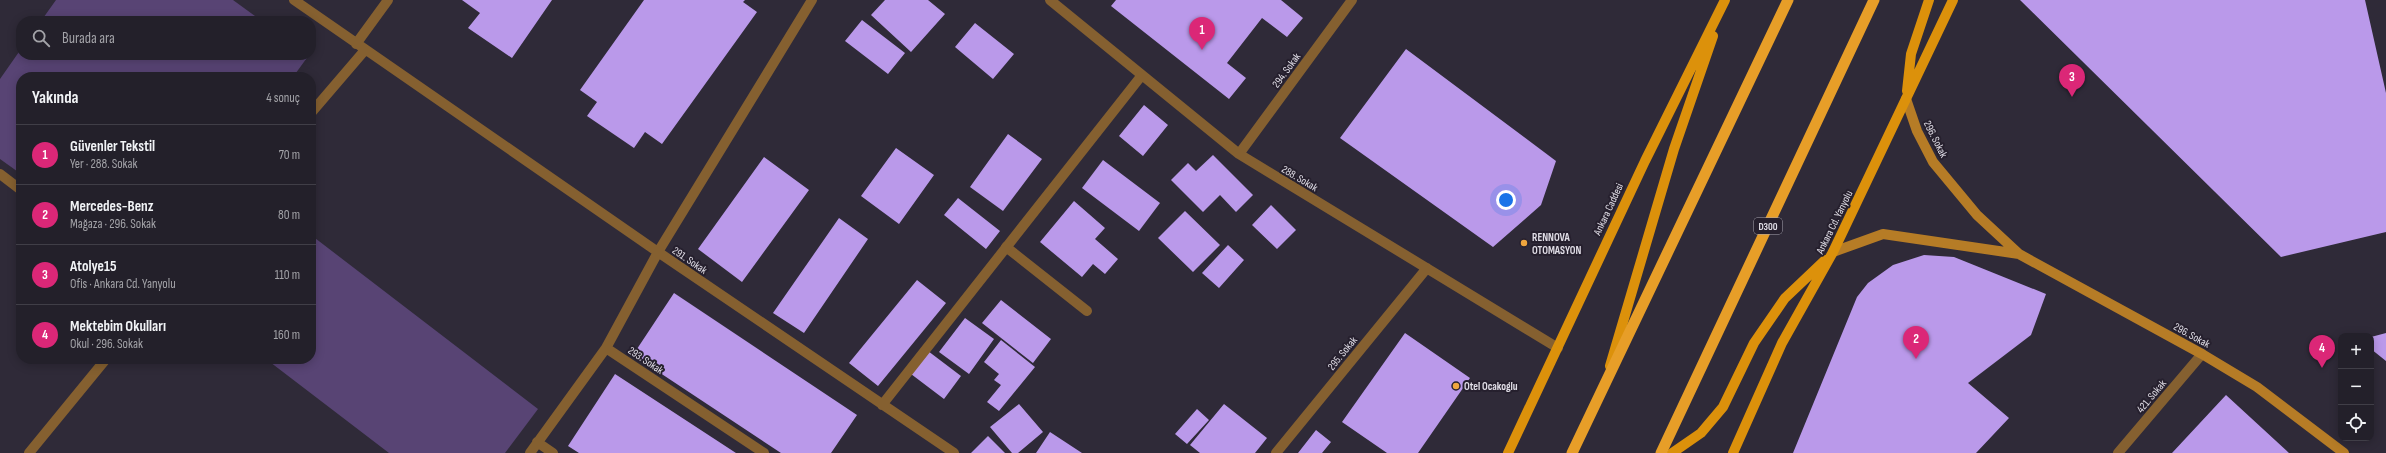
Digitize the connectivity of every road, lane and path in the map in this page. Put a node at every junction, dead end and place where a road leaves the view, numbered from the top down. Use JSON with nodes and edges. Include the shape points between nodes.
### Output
{"nodes":[{"id":1,"x":294,"y":0,"type":"edge"},
{"id":2,"x":388,"y":0,"type":"edge"},
{"id":3,"x":812,"y":0,"type":"edge"},
{"id":4,"x":1050,"y":0,"type":"edge"},
{"id":5,"x":1352,"y":0,"type":"edge"},
{"id":6,"x":1725,"y":0,"type":"edge"},
{"id":7,"x":1788,"y":0,"type":"edge"},
{"id":8,"x":1874,"y":0,"type":"edge"},
{"id":9,"x":1929,"y":0,"type":"edge"},
{"id":10,"x":1954,"y":0,"type":"edge"},
{"id":11,"x":356,"y":44,"type":"junction"},
{"id":12,"x":365,"y":50,"type":"junction"},
{"id":13,"x":1142,"y":75,"type":"junction"},
{"id":14,"x":1906,"y":99,"type":"junction"},
{"id":15,"x":316,"y":107,"type":"edge"},
{"id":16,"x":1239,"y":154,"type":"junction"},
{"id":17,"x":0,"y":174,"type":"edge"},
{"id":18,"x":16,"y":186,"type":"edge"},
{"id":19,"x":1006,"y":247,"type":"junction"},
{"id":20,"x":658,"y":252,"type":"junction"},
{"id":21,"x":1833,"y":252,"type":"junction"},
{"id":22,"x":2020,"y":254,"type":"junction"},
{"id":23,"x":1427,"y":268,"type":"junction"},
{"id":24,"x":1087,"y":311,"type":"dead end"},
{"id":25,"x":606,"y":348,"type":"junction"},
{"id":26,"x":1558,"y":348,"type":"junction"},
{"id":27,"x":2202,"y":354,"type":"junction"},
{"id":28,"x":102,"y":364,"type":"edge"},
{"id":29,"x":1604,"y":385,"type":"junction"},
{"id":30,"x":882,"y":404,"type":"junction"},
{"id":31,"x":538,"y":442,"type":"junction"},
{"id":32,"x":29,"y":453,"type":"edge"},
{"id":33,"x":530,"y":453,"type":"edge"},
{"id":34,"x":553,"y":453,"type":"edge"},
{"id":35,"x":764,"y":453,"type":"edge"},
{"id":36,"x":954,"y":453,"type":"edge"},
{"id":37,"x":1276,"y":453,"type":"edge"},
{"id":38,"x":1508,"y":453,"type":"edge"},
{"id":39,"x":1572,"y":453,"type":"edge"},
{"id":40,"x":1661,"y":453,"type":"edge"},
{"id":41,"x":1672,"y":453,"type":"edge"},
{"id":42,"x":1733,"y":453,"type":"edge"},
{"id":43,"x":2118,"y":453,"type":"edge"},
{"id":44,"x":2344,"y":453,"type":"edge"}],
"edges":[{"from":1,"to":11,"type":"street"},
{"from":2,"to":11,"type":"street"},
{"from":3,"to":20,"type":"street","name":"291. Sokak"},
{"from":4,"to":13,"type":"street","name":"288. Sokak"},
{"from":5,"to":16,"type":"street","name":"294. Sokak"},
{"from":6,"to":26,"type":"main road","name":"Ankara Caddesi","via":[[1645,161]]},
{"from":6,"to":29,"type":"main road","via":[[1674,150]]},
{"from":7,"to":29,"type":"highway"},
{"from":8,"to":40,"type":"highway","number":"D300"},
{"from":9,"to":14,"type":"main road","via":[[1911,54]]},
{"from":10,"to":14,"type":"main road","name":"Ankara Cd. Yanyolu"},
{"from":11,"to":12,"type":"street"},
{"from":12,"to":15,"type":"street"},
{"from":12,"to":20,"type":"street"},
{"from":13,"to":16,"type":"street","name":"288. Sokak"},
{"from":13,"to":19,"type":"street"},
{"from":14,"to":21,"type":"main road","name":"Ankara Cd. Yanyolu"},
{"from":14,"to":22,"type":"main road","name":"296. Sokak","via":[[1917,131],[1933,162],[1977,215]]},
{"from":16,"to":23,"type":"street","name":"288. Sokak"},
{"from":17,"to":18,"type":"street"},
{"from":19,"to":24,"type":"street"},
{"from":19,"to":30,"type":"street"},
{"from":20,"to":25,"type":"street"},
{"from":20,"to":30,"type":"street","name":"291. Sokak"},
{"from":21,"to":22,"type":"main road","name":"296. Sokak","via":[[1883,234]]},
{"from":21,"to":41,"type":"main road","via":[[1785,298],[1754,343],[1723,407],[1701,433]]},
{"from":21,"to":42,"type":"main road","name":"Ankara Cd. Yanyolu","via":[[1782,343]]},
{"from":22,"to":27,"type":"main road","name":"296. Sokak"},
{"from":23,"to":26,"type":"street","name":"288. Sokak"},
{"from":23,"to":37,"type":"street","name":"295. Sokak"},
{"from":25,"to":31,"type":"street"},
{"from":25,"to":35,"type":"street","name":"293. Sokak"},
{"from":26,"to":38,"type":"main road","name":"Ankara Caddesi"},
{"from":27,"to":43,"type":"street","name":"421. Sokak"},
{"from":27,"to":44,"type":"main road","name":"296. Sokak","via":[[2257,387]]},
{"from":28,"to":32,"type":"street"},
{"from":29,"to":39,"type":"highway"},
{"from":30,"to":36,"type":"street","name":"291. Sokak"},
{"from":31,"to":33,"type":"street"},
{"from":31,"to":34,"type":"street"}]}
